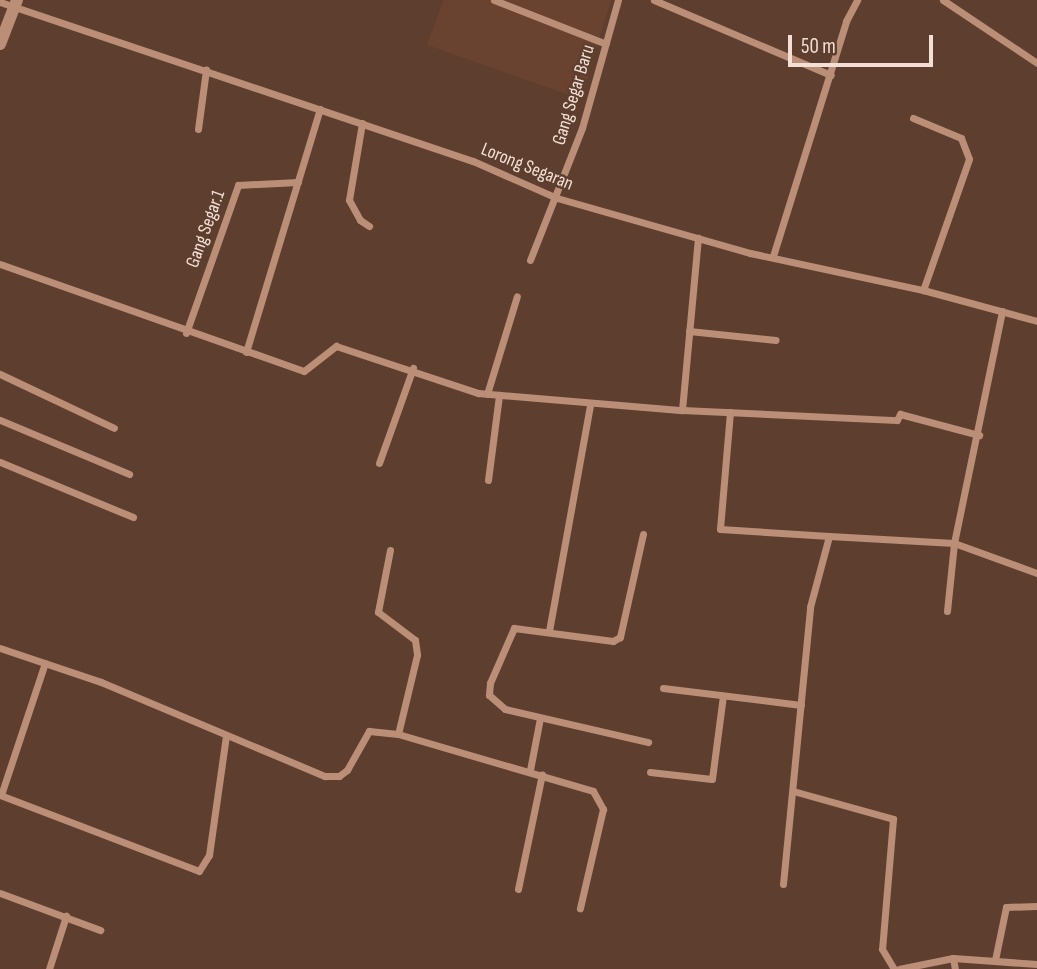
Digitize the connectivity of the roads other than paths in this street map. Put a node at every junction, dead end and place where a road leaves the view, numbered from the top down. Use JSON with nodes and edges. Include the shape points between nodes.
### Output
{"nodes":[{"id":1,"x":494,"y":0,"type":"edge"},
{"id":2,"x":618,"y":0,"type":"edge"},
{"id":3,"x":654,"y":0,"type":"edge"},
{"id":4,"x":857,"y":0,"type":"edge"},
{"id":5,"x":943,"y":0,"type":"edge"},
{"id":6,"x":508,"y":1,"type":"edge"},
{"id":7,"x":0,"y":2,"type":"edge"},
{"id":8,"x":16,"y":4,"type":"edge"},
{"id":9,"x":0,"y":44,"type":"edge"},
{"id":10,"x":606,"y":44,"type":"junction"},
{"id":11,"x":1037,"y":63,"type":"edge"},
{"id":12,"x":206,"y":70,"type":"junction"},
{"id":13,"x":831,"y":75,"type":"junction"},
{"id":14,"x":320,"y":109,"type":"junction"},
{"id":15,"x":913,"y":118,"type":"dead end"},
{"id":16,"x":362,"y":124,"type":"junction"},
{"id":17,"x":198,"y":129,"type":"dead end"},
{"id":18,"x":298,"y":182,"type":"junction"},
{"id":19,"x":557,"y":198,"type":"junction"},
{"id":20,"x":369,"y":226,"type":"dead end"},
{"id":21,"x":698,"y":238,"type":"junction"},
{"id":22,"x":773,"y":256,"type":"junction"},
{"id":23,"x":530,"y":260,"type":"dead end"},
{"id":24,"x":0,"y":264,"type":"edge"},
{"id":25,"x":923,"y":290,"type":"junction"},
{"id":26,"x":517,"y":296,"type":"dead end"},
{"id":27,"x":1002,"y":312,"type":"junction"},
{"id":28,"x":1037,"y":321,"type":"edge"},
{"id":29,"x":689,"y":331,"type":"junction"},
{"id":30,"x":186,"y":333,"type":"junction"},
{"id":31,"x":776,"y":340,"type":"dead end"},
{"id":32,"x":246,"y":352,"type":"junction"},
{"id":33,"x":413,"y":368,"type":"junction"},
{"id":34,"x":0,"y":374,"type":"edge"},
{"id":35,"x":486,"y":394,"type":"junction"},
{"id":36,"x":499,"y":395,"type":"junction"},
{"id":37,"x":590,"y":405,"type":"junction"},
{"id":38,"x":682,"y":410,"type":"junction"},
{"id":39,"x":730,"y":412,"type":"junction"},
{"id":40,"x":0,"y":420,"type":"edge"},
{"id":41,"x":114,"y":428,"type":"dead end"},
{"id":42,"x":979,"y":435,"type":"junction"},
{"id":43,"x":0,"y":462,"type":"edge"},
{"id":44,"x":379,"y":463,"type":"dead end"},
{"id":45,"x":129,"y":474,"type":"dead end"},
{"id":46,"x":488,"y":480,"type":"dead end"},
{"id":47,"x":133,"y":517,"type":"dead end"},
{"id":48,"x":643,"y":534,"type":"dead end"},
{"id":49,"x":829,"y":536,"type":"junction"},
{"id":50,"x":954,"y":543,"type":"junction"},
{"id":51,"x":390,"y":550,"type":"dead end"},
{"id":52,"x":1037,"y":573,"type":"edge"},
{"id":53,"x":947,"y":611,"type":"dead end"},
{"id":54,"x":550,"y":631,"type":"junction"},
{"id":55,"x":0,"y":649,"type":"edge"},
{"id":56,"x":45,"y":663,"type":"junction"},
{"id":57,"x":663,"y":688,"type":"dead end"},
{"id":58,"x":723,"y":696,"type":"junction"},
{"id":59,"x":801,"y":705,"type":"junction"},
{"id":60,"x":540,"y":718,"type":"junction"},
{"id":61,"x":398,"y":734,"type":"junction"},
{"id":62,"x":226,"y":735,"type":"junction"},
{"id":63,"x":648,"y":742,"type":"dead end"},
{"id":64,"x":530,"y":770,"type":"junction"},
{"id":65,"x":650,"y":772,"type":"dead end"},
{"id":66,"x":542,"y":774,"type":"junction"},
{"id":67,"x":793,"y":791,"type":"junction"},
{"id":68,"x":1,"y":795,"type":"edge"},
{"id":69,"x":783,"y":884,"type":"dead end"},
{"id":70,"x":517,"y":889,"type":"dead end"},
{"id":71,"x":0,"y":893,"type":"edge"},
{"id":72,"x":1037,"y":906,"type":"edge"},
{"id":73,"x":580,"y":908,"type":"dead end"},
{"id":74,"x":66,"y":916,"type":"junction"},
{"id":75,"x":100,"y":930,"type":"dead end"},
{"id":76,"x":953,"y":958,"type":"junction"},
{"id":77,"x":995,"y":960,"type":"junction"},
{"id":78,"x":1037,"y":964,"type":"edge"},
{"id":79,"x":49,"y":969,"type":"edge"},
{"id":80,"x":897,"y":969,"type":"edge"},
{"id":81,"x":955,"y":969,"type":"edge"}],
"edges":[{"from":1,"to":6,"type":"street"},
{"from":2,"to":10,"type":"street","name":"Gang Segar Baru"},
{"from":3,"to":13,"type":"street"},
{"from":4,"to":13,"type":"street","via":[[846,21]]},
{"from":5,"to":11,"type":"street"},
{"from":6,"to":10,"type":"street"},
{"from":7,"to":8,"type":"street","name":"Lorong Segaran"},
{"from":8,"to":9,"type":"street"},
{"from":8,"to":12,"type":"street","name":"Lorong Segaran"},
{"from":10,"to":19,"type":"street","name":"Gang Segar Baru"},
{"from":12,"to":14,"type":"street","name":"Lorong Segaran"},
{"from":12,"to":17,"type":"street"},
{"from":13,"to":22,"type":"street"},
{"from":14,"to":16,"type":"street","name":"Lorong Segaran"},
{"from":14,"to":18,"type":"street"},
{"from":15,"to":25,"type":"street","via":[[961,138],[969,159]]},
{"from":16,"to":19,"type":"street","name":"Lorong Segaran","via":[[473,161]]},
{"from":16,"to":20,"type":"street","via":[[349,200]]},
{"from":18,"to":30,"type":"street","name":"Gang Segar.1","via":[[239,185]]},
{"from":18,"to":32,"type":"street"},
{"from":19,"to":21,"type":"street","name":"Lorong Segaran"},
{"from":19,"to":23,"type":"street","name":"Gang Segar Baru"},
{"from":21,"to":22,"type":"street","name":"Lorong Segaran"},
{"from":21,"to":29,"type":"street"},
{"from":22,"to":25,"type":"street","name":"Lorong Segaran"},
{"from":24,"to":30,"type":"street"},
{"from":25,"to":27,"type":"street","name":"Lorong Segaran"},
{"from":26,"to":35,"type":"street"},
{"from":27,"to":28,"type":"street","name":"Lorong Segaran"},
{"from":27,"to":42,"type":"street"},
{"from":29,"to":31,"type":"street"},
{"from":29,"to":38,"type":"street"},
{"from":30,"to":32,"type":"street"},
{"from":32,"to":33,"type":"street","via":[[304,371],[336,346]]},
{"from":33,"to":35,"type":"street"},
{"from":33,"to":44,"type":"street"},
{"from":34,"to":41,"type":"street"},
{"from":35,"to":36,"type":"street"},
{"from":36,"to":37,"type":"street"},
{"from":36,"to":46,"type":"street"},
{"from":37,"to":38,"type":"street"},
{"from":37,"to":54,"type":"street"},
{"from":38,"to":39,"type":"street"},
{"from":39,"to":42,"type":"street","via":[[897,420],[900,414]]},
{"from":39,"to":49,"type":"street","via":[[720,529]]},
{"from":40,"to":45,"type":"street"},
{"from":42,"to":50,"type":"street"},
{"from":43,"to":47,"type":"street"},
{"from":48,"to":54,"type":"street","via":[[621,638],[613,641]]},
{"from":49,"to":50,"type":"street"},
{"from":49,"to":59,"type":"street","via":[[810,607]]},
{"from":50,"to":52,"type":"street"},
{"from":50,"to":53,"type":"street"},
{"from":51,"to":61,"type":"street","via":[[378,612],[381,619],[415,640],[417,655]]},
{"from":54,"to":60,"type":"street","via":[[514,628],[489,683],[494,704]]},
{"from":55,"to":56,"type":"street"},
{"from":56,"to":62,"type":"street"},
{"from":56,"to":68,"type":"street"},
{"from":57,"to":58,"type":"street"},
{"from":58,"to":59,"type":"street"},
{"from":58,"to":65,"type":"street","via":[[712,779]]},
{"from":59,"to":67,"type":"street"},
{"from":60,"to":63,"type":"street"},
{"from":60,"to":64,"type":"street"},
{"from":61,"to":62,"type":"street","via":[[369,731],[339,776],[326,776]]},
{"from":61,"to":64,"type":"street"},
{"from":62,"to":68,"type":"street","via":[[209,855],[199,871]]},
{"from":64,"to":66,"type":"street"},
{"from":66,"to":70,"type":"street"},
{"from":66,"to":73,"type":"street","via":[[593,791],[603,809]]},
{"from":67,"to":69,"type":"street"},
{"from":67,"to":80,"type":"street","via":[[893,819],[882,949]]},
{"from":71,"to":74,"type":"street"},
{"from":72,"to":77,"type":"street","via":[[1006,907]]},
{"from":74,"to":75,"type":"street"},
{"from":74,"to":79,"type":"street"},
{"from":76,"to":77,"type":"street"},
{"from":76,"to":80,"type":"street"},
{"from":76,"to":81,"type":"street"},
{"from":77,"to":78,"type":"street"}]}
